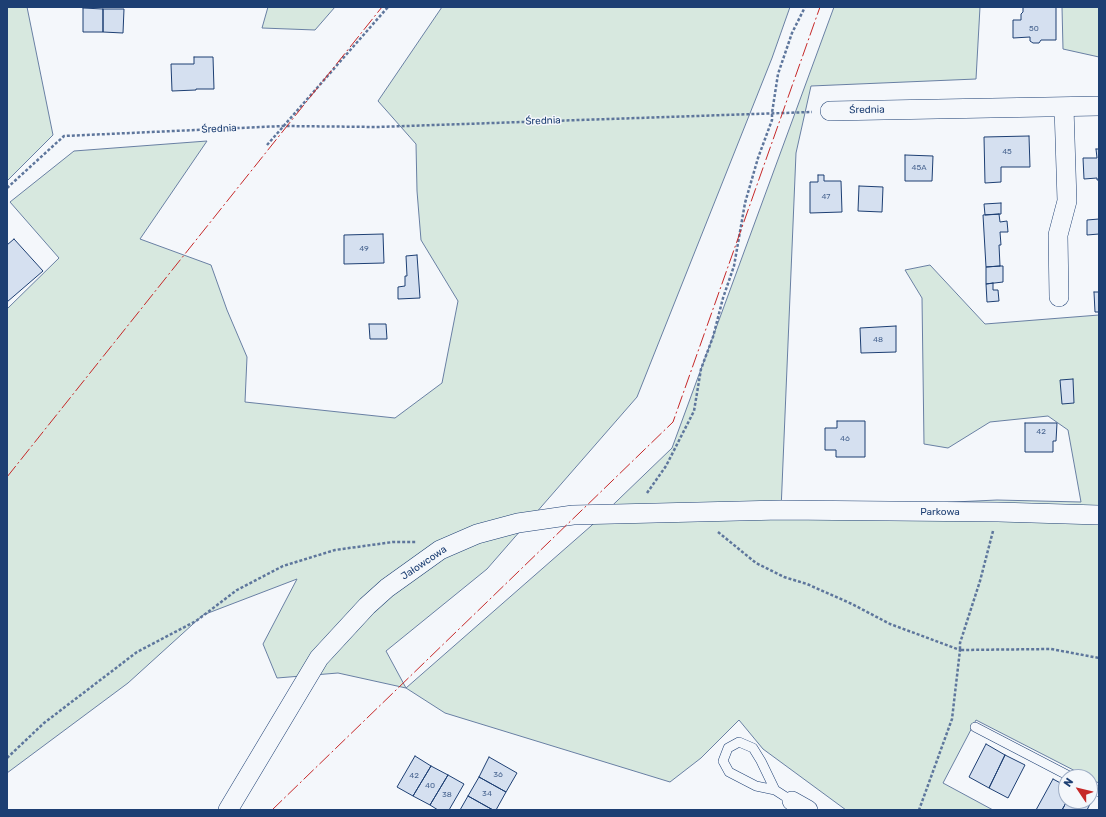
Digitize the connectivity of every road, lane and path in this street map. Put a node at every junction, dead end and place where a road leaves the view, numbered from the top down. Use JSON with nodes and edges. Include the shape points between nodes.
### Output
{"nodes":[{"id":1,"x":388,"y":7,"type":"edge"},
{"id":2,"x":805,"y":7,"type":"edge"},
{"id":3,"x":1099,"y":106,"type":"edge"},
{"id":4,"x":1064,"y":107,"type":"junction"},
{"id":5,"x":830,"y":111,"type":"joint"},
{"id":6,"x":772,"y":112,"type":"junction"},
{"id":7,"x":283,"y":126,"type":"junction"},
{"id":8,"x":267,"y":145,"type":"dead end"},
{"id":9,"x":7,"y":188,"type":"edge"},
{"id":10,"x":1059,"y":297,"type":"dead end"},
{"id":11,"x":781,"y":510,"type":"joint"},
{"id":12,"x":998,"y":512,"type":"junction"},
{"id":13,"x":624,"y":514,"type":"junction"},
{"id":14,"x":1099,"y":515,"type":"edge"},
{"id":15,"x":716,"y":530,"type":"dead end"},
{"id":16,"x":417,"y":542,"type":"dead end"},
{"id":17,"x":960,"y":650,"type":"junction"},
{"id":18,"x":1099,"y":658,"type":"edge"},
{"id":19,"x":976,"y":727,"type":"dead end"},
{"id":20,"x":7,"y":758,"type":"edge"},
{"id":21,"x":1058,"y":770,"type":"edge"},
{"id":22,"x":775,"y":790,"type":"junction"},
{"id":23,"x":792,"y":801,"type":"joint"},
{"id":24,"x":228,"y":810,"type":"edge"},
{"id":25,"x":808,"y":810,"type":"edge"},
{"id":26,"x":919,"y":810,"type":"edge"}],
"edges":[{"from":1,"to":7,"type":"path"},
{"from":2,"to":6,"type":"path","via":[[792,33],[778,74]]},
{"from":3,"to":4,"type":"street","name":"Średnia"},
{"from":4,"to":5,"type":"street","name":"Średnia"},
{"from":4,"to":10,"type":"street","via":[[1067,201],[1058,235]]},
{"from":5,"to":6,"type":"path","name":"Średnia"},
{"from":6,"to":7,"type":"path","name":"Średnia","via":[[377,127]]},
{"from":6,"to":13,"type":"path","via":[[772,120],[745,203],[734,266],[701,369],[694,411],[666,466],[650,490]]},
{"from":7,"to":8,"type":"path"},
{"from":7,"to":9,"type":"path","name":"Średnia","via":[[64,136]]},
{"from":11,"to":12,"type":"street","name":"Parkowa"},
{"from":11,"to":13,"type":"street","name":"Jałowcowa"},
{"from":12,"to":14,"type":"street","name":"Parkowa"},
{"from":12,"to":17,"type":"path"},
{"from":13,"to":24,"type":"street","name":"Jałowcowa","via":[[573,515],[526,522],[477,534],[440,550],[387,588],[319,658]]},
{"from":15,"to":17,"type":"path","via":[[756,563],[784,577],[807,584],[890,624]]},
{"from":16,"to":20,"type":"path","via":[[393,542],[335,550],[283,566],[244,586],[196,621],[137,652],[44,723]]},
{"from":17,"to":18,"type":"path","via":[[1051,649]]},
{"from":17,"to":26,"type":"path","via":[[952,719]]},
{"from":19,"to":21,"type":"lane"},
{"from":22,"to":22,"type":"lane","via":[[753,748],[739,742],[728,748],[723,761],[729,772],[756,786]]},
{"from":22,"to":23,"type":"lane"},
{"from":23,"to":25,"type":"street"}]}
